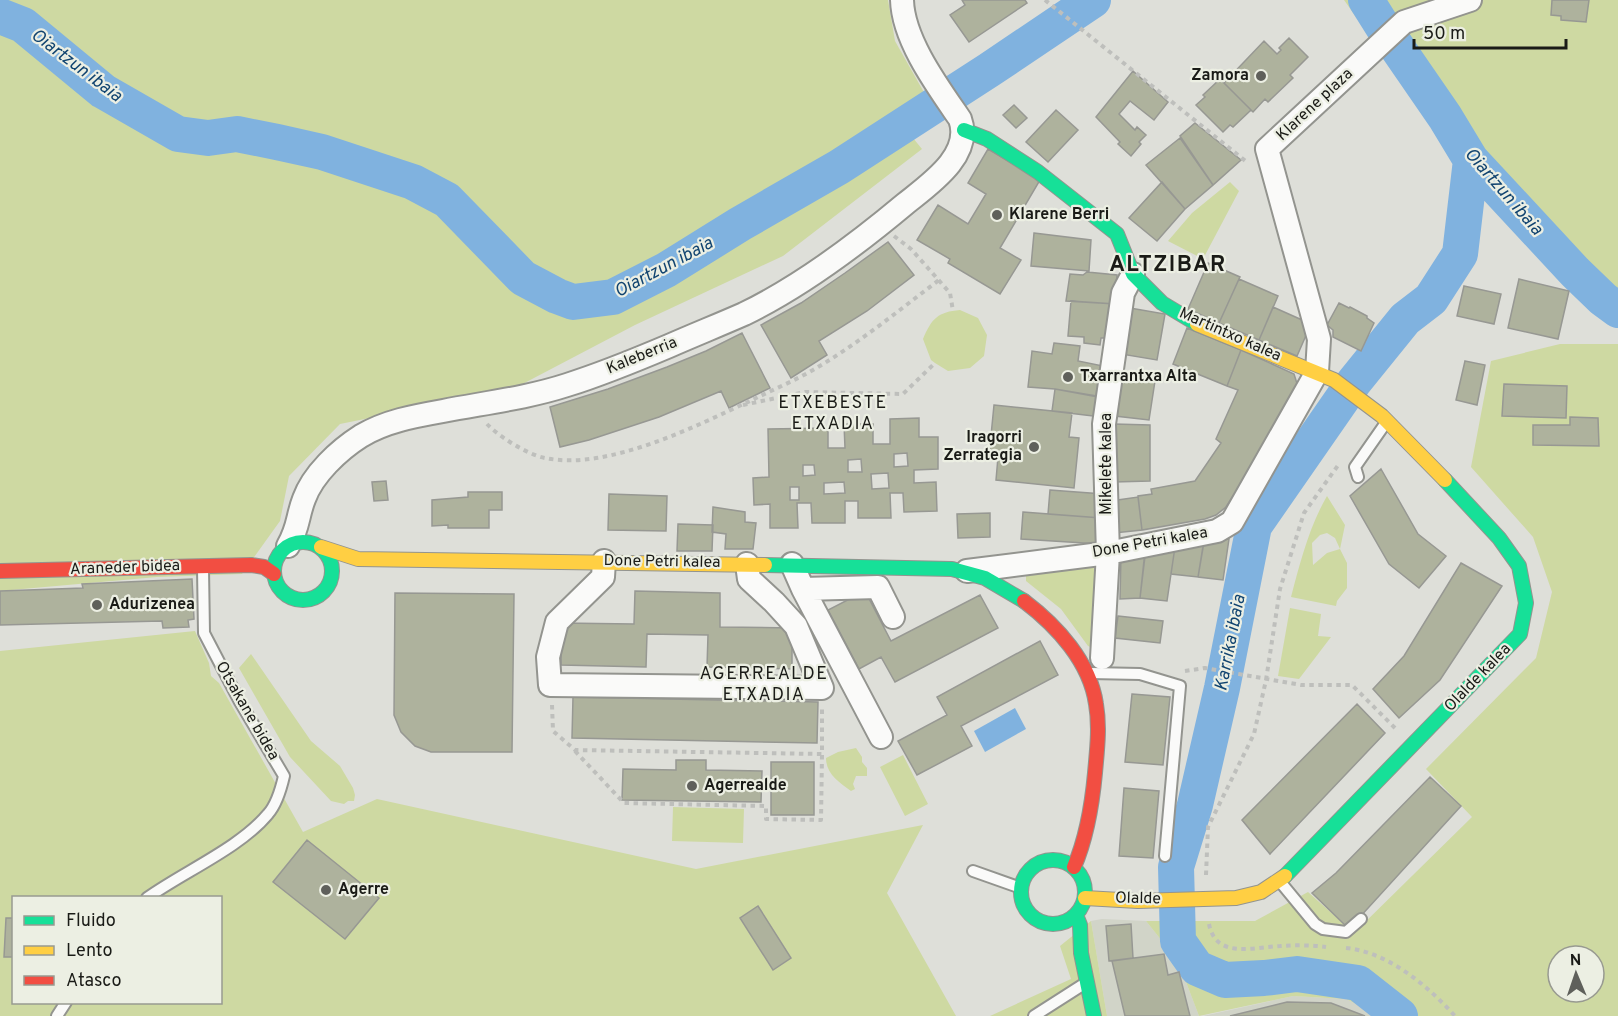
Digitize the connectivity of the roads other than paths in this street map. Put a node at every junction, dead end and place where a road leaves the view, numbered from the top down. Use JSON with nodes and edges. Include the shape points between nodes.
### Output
{"nodes":[{"id":1,"x":902,"y":0,"type":"edge"},
{"id":2,"x":1470,"y":0,"type":"edge"},
{"id":3,"x":964,"y":130,"type":"junction"},
{"id":4,"x":1133,"y":274,"type":"junction"},
{"id":5,"x":1326,"y":376,"type":"junction"},
{"id":6,"x":1387,"y":421,"type":"junction"},
{"id":7,"x":1358,"y":477,"type":"dead end"},
{"id":8,"x":299,"y":522,"type":"junction"},
{"id":9,"x":316,"y":545,"type":"junction"},
{"id":10,"x":284,"y":549,"type":"junction"},
{"id":11,"x":1108,"y":553,"type":"junction"},
{"id":12,"x":358,"y":559,"type":"junction"},
{"id":13,"x":604,"y":561,"type":"junction"},
{"id":14,"x":747,"y":564,"type":"junction"},
{"id":15,"x":792,"y":564,"type":"junction"},
{"id":16,"x":251,"y":565,"type":"junction"},
{"id":17,"x":203,"y":566,"type":"junction"},
{"id":18,"x":0,"y":571,"type":"edge"},
{"id":19,"x":966,"y":571,"type":"junction"},
{"id":20,"x":274,"y":574,"type":"junction"},
{"id":21,"x":332,"y":580,"type":"junction"},
{"id":22,"x":803,"y":589,"type":"junction"},
{"id":23,"x":893,"y":617,"type":"dead end"},
{"id":24,"x":1094,"y":666,"type":"junction"},
{"id":25,"x":881,"y":737,"type":"dead end"},
{"id":26,"x":1165,"y":856,"type":"dead end"},
{"id":27,"x":1074,"y":867,"type":"junction"},
{"id":28,"x":973,"y":871,"type":"dead end"},
{"id":29,"x":1280,"y":881,"type":"junction"},
{"id":30,"x":1021,"y":888,"type":"junction"},
{"id":31,"x":149,"y":896,"type":"edge"},
{"id":32,"x":1085,"y":897,"type":"junction"},
{"id":33,"x":1198,"y":899,"type":"joint"},
{"id":34,"x":1076,"y":915,"type":"junction"},
{"id":35,"x":1361,"y":920,"type":"dead end"},
{"id":36,"x":1086,"y":983,"type":"junction"},
{"id":37,"x":1034,"y":1016,"type":"edge"},
{"id":38,"x":1094,"y":1016,"type":"edge"}],
"edges":[{"from":1,"to":3,"type":"street","via":[[915,47]]},
{"from":2,"to":5,"type":"street","name":"Klarene plaza","via":[[1404,22],[1267,149]]},
{"from":3,"to":4,"type":"street","name":"Martintxo kalea","via":[[987,139],[1038,172],[1117,234]]},
{"from":3,"to":8,"type":"street","name":"Kaleberria","via":[[962,144],[952,160],[926,188],[812,274],[745,313],[632,362],[567,385],[378,427],[360,436],[325,467],[303,500]]},
{"from":4,"to":5,"type":"street","name":"Martintxo kalea","via":[[1162,303],[1191,322]]},
{"from":4,"to":11,"type":"street","name":"Mikelete kalea","via":[[1123,293],[1104,424]]},
{"from":5,"to":6,"type":"street","name":"Olalde kalea"},
{"from":5,"to":11,"type":"street","name":"Done Petri kalea","via":[[1232,522],[1217,531]]},
{"from":6,"to":7,"type":"lane","via":[[1355,468]]},
{"from":6,"to":29,"type":"street","name":"Olalde kalea","via":[[1499,538],[1519,566],[1526,603],[1520,634]]},
{"from":8,"to":9,"type":"street","via":[[304,534]]},
{"from":8,"to":10,"type":"street","name":"Kaleberria"},
{"from":9,"to":10,"type":"street","via":[[298,542]]},
{"from":9,"to":12,"type":"street","name":"Done Petri kalea"},
{"from":9,"to":21,"type":"street","via":[[329,556]]},
{"from":10,"to":16,"type":"street","name":"Araneder bidea"},
{"from":10,"to":20,"type":"street","via":[[275,563]]},
{"from":11,"to":19,"type":"street","name":"Done Petri kalea"},
{"from":11,"to":24,"type":"street","name":"Mikelete kalea"},
{"from":12,"to":13,"type":"street","name":"Done Petri kalea"},
{"from":12,"to":21,"type":"street"},
{"from":13,"to":14,"type":"street","name":"Done Petri kalea"},
{"from":13,"to":14,"type":"street","via":[[603,577],[557,622],[548,657],[550,685],[822,688],[796,626],[748,579]]},
{"from":14,"to":15,"type":"street","name":"Done Petri kalea"},
{"from":15,"to":19,"type":"street","name":"Done Petri kalea"},
{"from":15,"to":22,"type":"street"},
{"from":16,"to":17,"type":"street","name":"Araneder bidea"},
{"from":16,"to":20,"type":"street","name":"Araneder bidea"},
{"from":17,"to":18,"type":"street","name":"Araneder bidea"},
{"from":17,"to":31,"type":"lane","name":"Otsakane bidea","via":[[204,633],[284,776],[269,813],[253,828]]},
{"from":19,"to":24,"type":"street","name":"Done Petri kalea","via":[[1031,607]]},
{"from":20,"to":21,"type":"street","via":[[284,593],[304,600],[326,591]]},
{"from":22,"to":23,"type":"street","via":[[879,587]]},
{"from":22,"to":25,"type":"street"},
{"from":24,"to":26,"type":"lane","via":[[1180,686]]},
{"from":24,"to":27,"type":"street","name":"Done Petri kalea","via":[[1098,743],[1091,815]]},
{"from":27,"to":30,"type":"street","via":[[1065,861],[1041,862],[1024,877]]},
{"from":27,"to":32,"type":"street","via":[[1082,876]]},
{"from":28,"to":30,"type":"lane"},
{"from":29,"to":33,"type":"street","name":"Olalde kalea","via":[[1261,892],[1236,898]]},
{"from":29,"to":35,"type":"lane","via":[[1323,929],[1346,932]]},
{"from":30,"to":34,"type":"street","via":[[1026,909],[1043,922],[1055,924]]},
{"from":32,"to":33,"type":"street","name":"Olalde","via":[[1138,901]]},
{"from":32,"to":34,"type":"street"},
{"from":34,"to":36,"type":"street"},
{"from":36,"to":37,"type":"lane"},
{"from":36,"to":38,"type":"street"}]}
